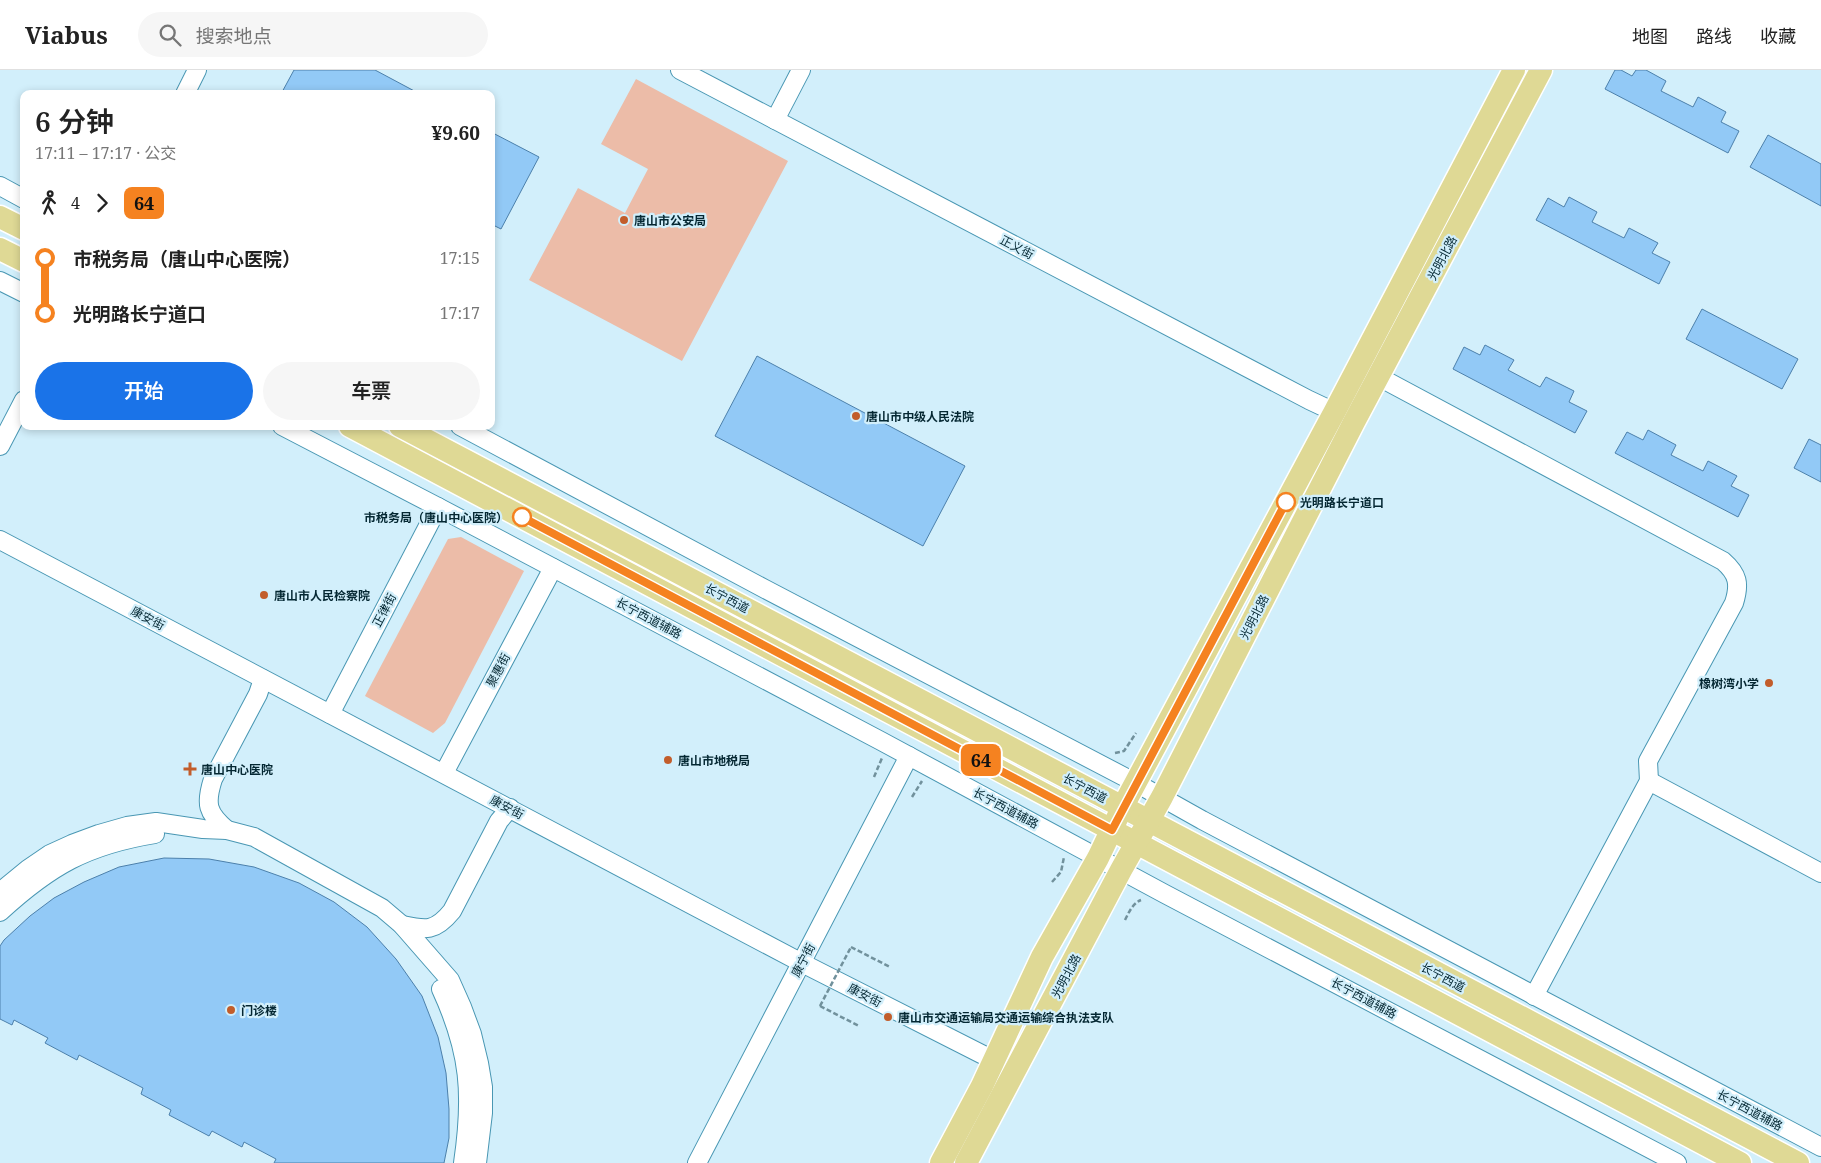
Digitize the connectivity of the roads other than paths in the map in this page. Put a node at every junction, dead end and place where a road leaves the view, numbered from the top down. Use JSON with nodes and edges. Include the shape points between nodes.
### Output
{"nodes":[{"id":1,"x":197,"y":70,"type":"edge"},
{"id":2,"x":680,"y":70,"type":"edge"},
{"id":3,"x":801,"y":70,"type":"edge"},
{"id":4,"x":1514,"y":70,"type":"edge"},
{"id":5,"x":1541,"y":70,"type":"edge"},
{"id":6,"x":187,"y":90,"type":"edge"},
{"id":7,"x":775,"y":120,"type":"junction"},
{"id":8,"x":0,"y":186,"type":"edge"},
{"id":9,"x":20,"y":197,"type":"edge"},
{"id":10,"x":0,"y":217,"type":"edge"},
{"id":11,"x":20,"y":228,"type":"edge"},
{"id":12,"x":0,"y":248,"type":"edge"},
{"id":13,"x":20,"y":259,"type":"edge"},
{"id":14,"x":0,"y":281,"type":"edge"},
{"id":15,"x":20,"y":291,"type":"edge"},
{"id":16,"x":1379,"y":377,"type":"junction"},
{"id":17,"x":20,"y":408,"type":"edge"},
{"id":18,"x":1345,"y":416,"type":"junction"},
{"id":19,"x":290,"y":430,"type":"edge"},
{"id":20,"x":358,"y":430,"type":"edge"},
{"id":21,"x":408,"y":430,"type":"edge"},
{"id":22,"x":468,"y":430,"type":"edge"},
{"id":23,"x":0,"y":446,"type":"edge"},
{"id":24,"x":438,"y":507,"type":"junction"},
{"id":25,"x":0,"y":540,"type":"edge"},
{"id":26,"x":553,"y":568,"type":"junction"},
{"id":27,"x":263,"y":679,"type":"junction"},
{"id":28,"x":330,"y":714,"type":"junction"},
{"id":29,"x":910,"y":756,"type":"junction"},
{"id":30,"x":444,"y":774,"type":"junction"},
{"id":31,"x":1649,"y":781,"type":"junction"},
{"id":32,"x":1136,"y":782,"type":"junction"},
{"id":33,"x":1162,"y":797,"type":"junction"},
{"id":34,"x":510,"y":808,"type":"junction"},
{"id":35,"x":1122,"y":808,"type":"junction"},
{"id":36,"x":1148,"y":822,"type":"junction"},
{"id":37,"x":203,"y":829,"type":"junction"},
{"id":38,"x":227,"y":830,"type":"junction"},
{"id":39,"x":1112,"y":830,"type":"junction"},
{"id":40,"x":1137,"y":843,"type":"junction"},
{"id":41,"x":1098,"y":858,"type":"junction"},
{"id":42,"x":1121,"y":870,"type":"junction"},
{"id":43,"x":1821,"y":873,"type":"edge"},
{"id":44,"x":0,"y":892,"type":"edge"},
{"id":45,"x":0,"y":912,"type":"edge"},
{"id":46,"x":402,"y":925,"type":"junction"},
{"id":47,"x":418,"y":943,"type":"junction"},
{"id":48,"x":802,"y":962,"type":"junction"},
{"id":49,"x":1534,"y":996,"type":"junction"},
{"id":50,"x":993,"y":1060,"type":"junction"},
{"id":51,"x":1015,"y":1071,"type":"junction"},
{"id":52,"x":1821,"y":1147,"type":"edge"},
{"id":53,"x":463,"y":1163,"type":"edge"},
{"id":54,"x":477,"y":1163,"type":"edge"},
{"id":55,"x":697,"y":1163,"type":"edge"},
{"id":56,"x":941,"y":1163,"type":"edge"},
{"id":57,"x":966,"y":1163,"type":"edge"},
{"id":58,"x":1677,"y":1163,"type":"edge"},
{"id":59,"x":1740,"y":1163,"type":"edge"},
{"id":60,"x":1798,"y":1163,"type":"edge"}],
"edges":[{"from":1,"to":6,"type":"street"},
{"from":2,"to":7,"type":"street","name":"正义街"},
{"from":3,"to":7,"type":"street"},
{"from":4,"to":18,"type":"main road","name":"光明北路"},
{"from":5,"to":16,"type":"main road","name":"光明北路"},
{"from":7,"to":18,"type":"street","name":"正义街"},
{"from":8,"to":9,"type":"street"},
{"from":10,"to":11,"type":"main road"},
{"from":12,"to":13,"type":"main road"},
{"from":14,"to":15,"type":"street"},
{"from":16,"to":18,"type":"main road","name":"光明北路"},
{"from":16,"to":31,"type":"street","via":[[1723,561],[1734,570],[1739,589],[1734,603],[1648,761]]},
{"from":17,"to":23,"type":"street"},
{"from":18,"to":32,"type":"main road","name":"光明北路"},
{"from":18,"to":33,"type":"main road","name":"光明北路"},
{"from":19,"to":24,"type":"street","name":"长宁西道辅路"},
{"from":20,"to":39,"type":"main road","name":"长宁西道"},
{"from":21,"to":35,"type":"main road","name":"长宁西道"},
{"from":22,"to":32,"type":"street","name":"长宁西道辅路"},
{"from":24,"to":26,"type":"street","name":"长宁西道辅路"},
{"from":24,"to":28,"type":"street","name":"正律街"},
{"from":25,"to":27,"type":"street","name":"康安街"},
{"from":26,"to":29,"type":"street","name":"长宁西道辅路"},
{"from":26,"to":30,"type":"street","name":"聚惠街"},
{"from":27,"to":28,"type":"street","name":"康安街"},
{"from":27,"to":37,"type":"street","via":[[253,690],[207,778]]},
{"from":27,"to":38,"type":"street","via":[[210,789],[208,809]]},
{"from":28,"to":30,"type":"street","name":"康安街"},
{"from":29,"to":41,"type":"street","name":"长宁西道辅路"},
{"from":29,"to":48,"type":"street","name":"康宁街"},
{"from":30,"to":34,"type":"street","name":"康安街"},
{"from":31,"to":43,"type":"street"},
{"from":31,"to":49,"type":"street"},
{"from":32,"to":33,"type":"street","name":"长宁西道辅路"},
{"from":32,"to":35,"type":"main road","name":"光明北路"},
{"from":33,"to":36,"type":"main road","name":"光明北路"},
{"from":33,"to":49,"type":"street","name":"长宁西道辅路"},
{"from":34,"to":46,"type":"street","via":[[499,821],[446,918],[431,928]]},
{"from":34,"to":47,"type":"street","via":[[505,825],[455,916]]},
{"from":34,"to":48,"type":"street","name":"康安街"},
{"from":35,"to":36,"type":"main road","name":"长宁西道"},
{"from":35,"to":39,"type":"main road","name":"光明北路"},
{"from":36,"to":40,"type":"main road","name":"光明北路"},
{"from":36,"to":60,"type":"main road","name":"长宁西道"},
{"from":37,"to":38,"type":"street"},
{"from":37,"to":44,"type":"street","via":[[156,822],[100,834],[50,854]]},
{"from":37,"to":45,"type":"street","via":[[137,837],[82,854],[38,879]]},
{"from":38,"to":46,"type":"street","via":[[254,837],[382,908]]},
{"from":39,"to":40,"type":"main road","name":"长宁西道"},
{"from":39,"to":41,"type":"main road","name":"光明北路"},
{"from":40,"to":42,"type":"main road","name":"光明北路"},
{"from":40,"to":59,"type":"main road","name":"长宁西道"},
{"from":41,"to":42,"type":"street","name":"长宁西道辅路"},
{"from":41,"to":50,"type":"main road","name":"光明北路","via":[[1042,957]]},
{"from":42,"to":51,"type":"main road","name":"光明北路"},
{"from":42,"to":58,"type":"street","name":"长宁西道辅路"},
{"from":46,"to":47,"type":"street"},
{"from":47,"to":53,"type":"street","via":[[448,1004],[465,1060],[469,1110]]},
{"from":47,"to":54,"type":"street","via":[[450,980],[472,1034],[483,1087]]},
{"from":48,"to":50,"type":"street","name":"康安街"},
{"from":48,"to":55,"type":"street","name":"康宁街"},
{"from":49,"to":52,"type":"street","name":"长宁西道辅路"},
{"from":50,"to":51,"type":"street","name":"康安街"},
{"from":50,"to":56,"type":"main road","name":"光明北路"},
{"from":51,"to":57,"type":"main road","name":"光明北路"}]}
